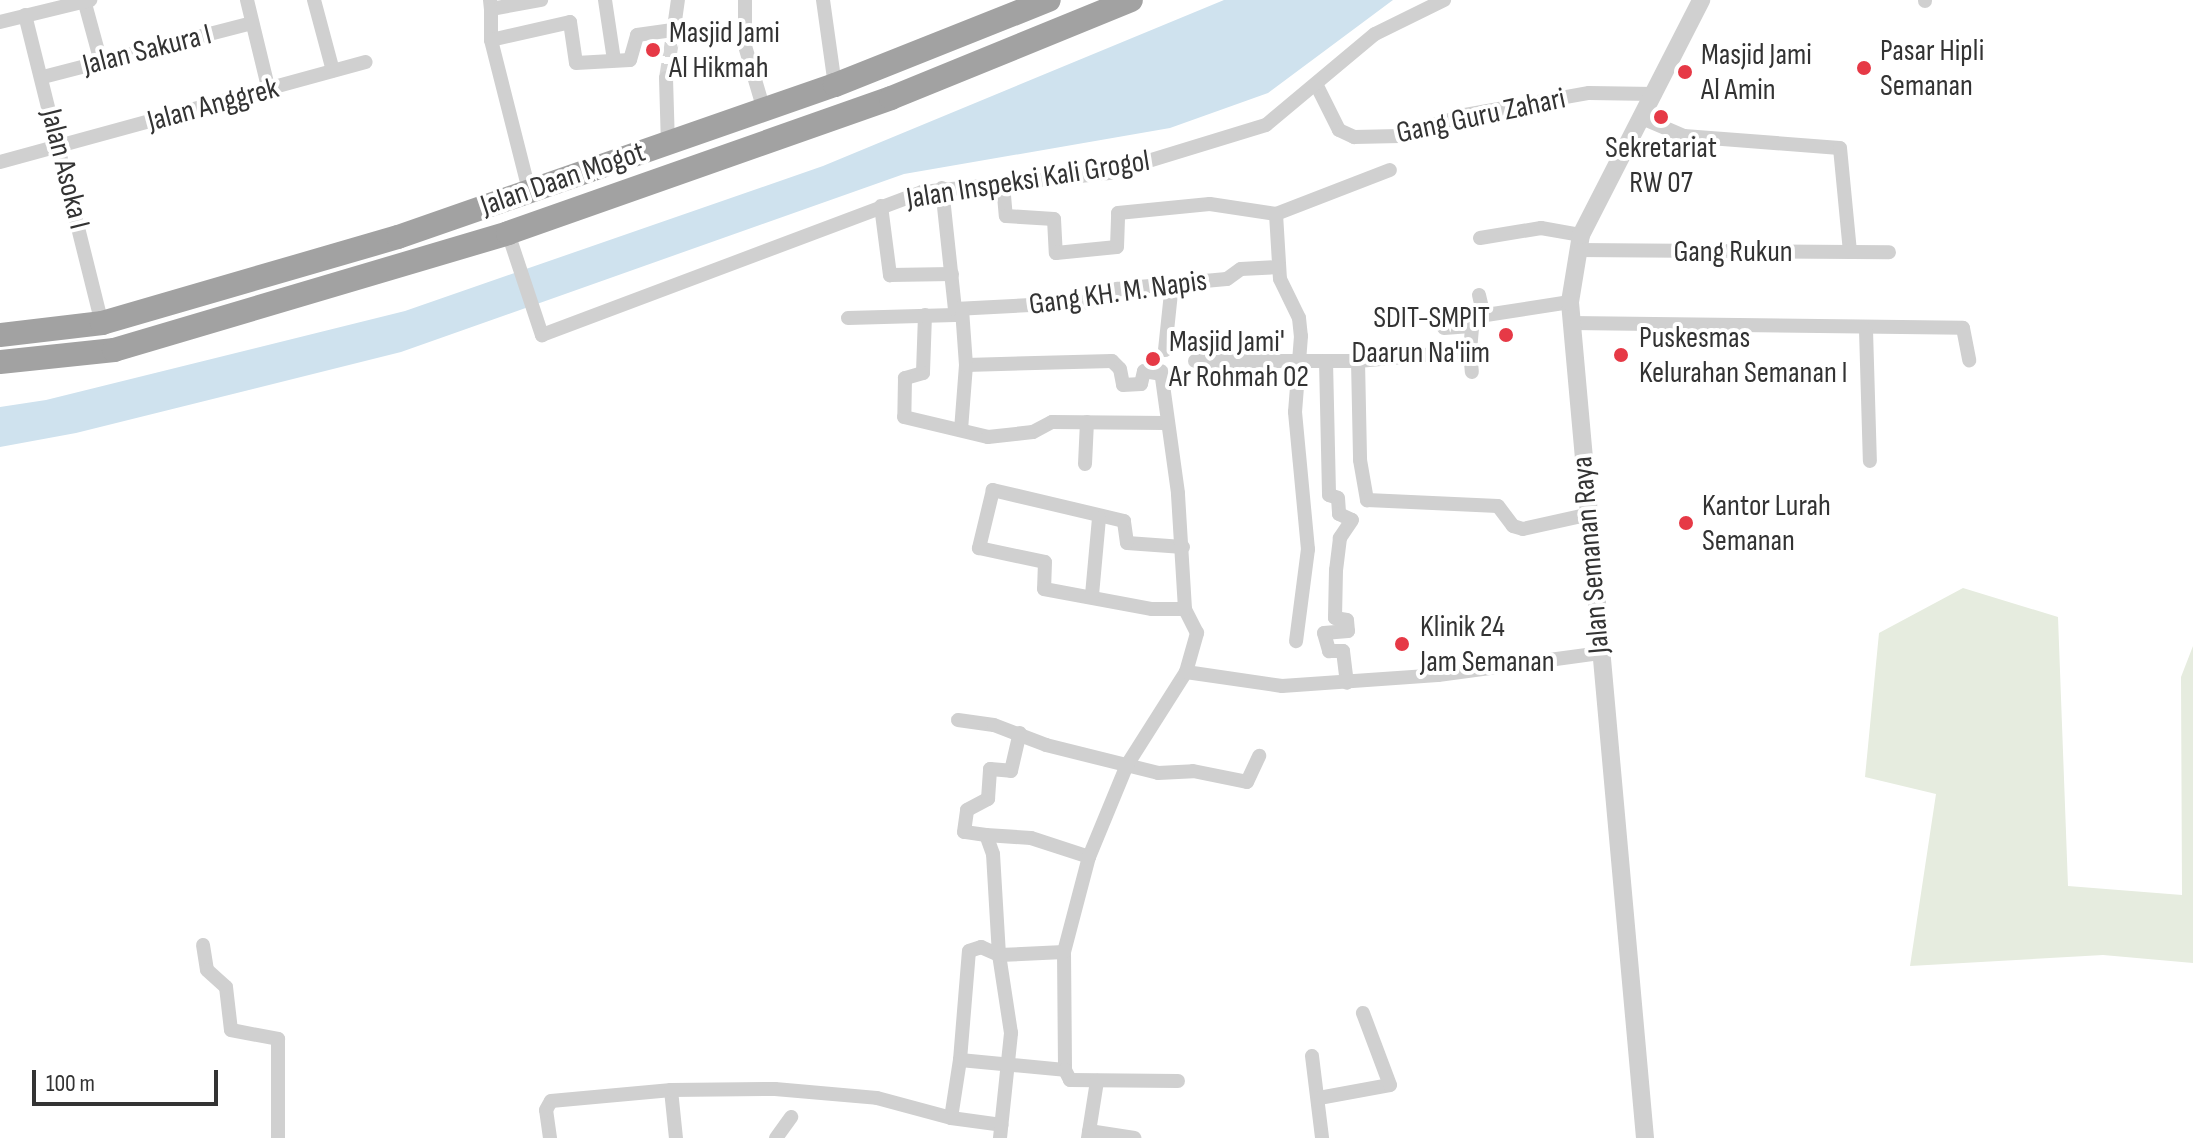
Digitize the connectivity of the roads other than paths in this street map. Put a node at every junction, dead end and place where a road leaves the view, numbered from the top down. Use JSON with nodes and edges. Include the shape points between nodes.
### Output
{"nodes":[{"id":1,"x":86,"y":0,"type":"edge"},
{"id":2,"x":247,"y":0,"type":"edge"},
{"id":3,"x":314,"y":0,"type":"edge"},
{"id":4,"x":541,"y":0,"type":"edge"},
{"id":5,"x":605,"y":0,"type":"edge"},
{"id":6,"x":678,"y":0,"type":"edge"},
{"id":7,"x":745,"y":0,"type":"edge"},
{"id":8,"x":823,"y":0,"type":"edge"},
{"id":9,"x":1049,"y":0,"type":"edge"},
{"id":10,"x":1131,"y":0,"type":"edge"},
{"id":11,"x":1444,"y":0,"type":"edge"},
{"id":12,"x":1701,"y":0,"type":"edge"},
{"id":13,"x":491,"y":5,"type":"edge"},
{"id":14,"x":25,"y":15,"type":"junction"},
{"id":15,"x":0,"y":22,"type":"edge"},
{"id":16,"x":252,"y":23,"type":"junction"},
{"id":17,"x":491,"y":40,"type":"junction"},
{"id":18,"x":912,"y":57,"type":"junction"},
{"id":19,"x":614,"y":60,"type":"junction"},
{"id":20,"x":101,"y":62,"type":"junction"},
{"id":21,"x":366,"y":62,"type":"dead end"},
{"id":22,"x":879,"y":69,"type":"junction"},
{"id":23,"x":333,"y":71,"type":"junction"},
{"id":24,"x":43,"y":77,"type":"junction"},
{"id":25,"x":666,"y":78,"type":"tunnel mouth"},
{"id":26,"x":926,"y":84,"type":"junction"},
{"id":27,"x":835,"y":85,"type":"junction"},
{"id":28,"x":1317,"y":86,"type":"junction"},
{"id":29,"x":269,"y":91,"type":"junction"},
{"id":30,"x":1655,"y":94,"type":"junction"},
{"id":31,"x":891,"y":98,"type":"junction"},
{"id":32,"x":764,"y":110,"type":"junction"},
{"id":33,"x":1642,"y":118,"type":"junction"},
{"id":34,"x":668,"y":144,"type":"junction"},
{"id":35,"x":61,"y":146,"type":"junction"},
{"id":36,"x":0,"y":162,"type":"edge"},
{"id":37,"x":1390,"y":170,"type":"dead end"},
{"id":38,"x":1003,"y":184,"type":"junction"},
{"id":39,"x":942,"y":188,"type":"junction"},
{"id":40,"x":530,"y":194,"type":"junction"},
{"id":41,"x":881,"y":206,"type":"junction"},
{"id":42,"x":1276,"y":214,"type":"junction"},
{"id":43,"x":510,"y":238,"type":"junction"},
{"id":44,"x":1480,"y":238,"type":"dead end"},
{"id":45,"x":1579,"y":243,"type":"junction"},
{"id":46,"x":1850,"y":252,"type":"junction"},
{"id":47,"x":1889,"y":252,"type":"dead end"},
{"id":48,"x":1279,"y":267,"type":"junction"},
{"id":49,"x":952,"y":274,"type":"junction"},
{"id":50,"x":1172,"y":283,"type":"junction"},
{"id":51,"x":1479,"y":295,"type":"dead end"},
{"id":52,"x":1570,"y":302,"type":"junction"},
{"id":53,"x":959,"y":309,"type":"junction"},
{"id":54,"x":1483,"y":313,"type":"junction"},
{"id":55,"x":925,"y":315,"type":"junction"},
{"id":56,"x":848,"y":318,"type":"dead end"},
{"id":57,"x":102,"y":323,"type":"junction"},
{"id":58,"x":1571,"y":323,"type":"junction"},
{"id":59,"x":1471,"y":326,"type":"junction"},
{"id":60,"x":1444,"y":328,"type":"dead end"},
{"id":61,"x":1866,"y":330,"type":"junction"},
{"id":62,"x":0,"y":335,"type":"edge"},
{"id":63,"x":1165,"y":350,"type":"dead end"},
{"id":64,"x":1470,"y":351,"type":"junction"},
{"id":65,"x":1969,"y":360,"type":"dead end"},
{"id":66,"x":1195,"y":361,"type":"dead end"},
{"id":67,"x":1326,"y":361,"type":"junction"},
{"id":68,"x":1358,"y":361,"type":"junction"},
{"id":69,"x":0,"y":362,"type":"edge"},
{"id":70,"x":1299,"y":362,"type":"junction"},
{"id":71,"x":966,"y":365,"type":"junction"},
{"id":72,"x":1472,"y":372,"type":"dead end"},
{"id":73,"x":1087,"y":422,"type":"junction"},
{"id":74,"x":1166,"y":423,"type":"junction"},
{"id":75,"x":961,"y":430,"type":"junction"},
{"id":76,"x":1870,"y":461,"type":"dead end"},
{"id":77,"x":1085,"y":464,"type":"dead end"},
{"id":78,"x":1586,"y":515,"type":"junction"},
{"id":79,"x":1099,"y":518,"type":"junction"},
{"id":80,"x":1183,"y":547,"type":"junction"},
{"id":81,"x":1092,"y":595,"type":"junction"},
{"id":82,"x":1185,"y":609,"type":"junction"},
{"id":83,"x":1296,"y":641,"type":"dead end"},
{"id":84,"x":1600,"y":653,"type":"junction"},
{"id":85,"x":1186,"y":672,"type":"junction"},
{"id":86,"x":1347,"y":683,"type":"junction"},
{"id":87,"x":958,"y":720,"type":"dead end"},
{"id":88,"x":1020,"y":733,"type":"junction"},
{"id":89,"x":1259,"y":756,"type":"dead end"},
{"id":90,"x":1127,"y":765,"type":"junction"},
{"id":91,"x":986,"y":835,"type":"junction"},
{"id":92,"x":1089,"y":857,"type":"junction"},
{"id":93,"x":203,"y":945,"type":"dead end"},
{"id":94,"x":1064,"y":952,"type":"junction"},
{"id":95,"x":999,"y":955,"type":"junction"},
{"id":96,"x":1363,"y":1013,"type":"dead end"},
{"id":97,"x":1312,"y":1056,"type":"dead end"},
{"id":98,"x":960,"y":1060,"type":"junction"},
{"id":99,"x":1008,"y":1064,"type":"junction"},
{"id":100,"x":1065,"y":1070,"type":"junction"},
{"id":101,"x":1097,"y":1081,"type":"junction"},
{"id":102,"x":1178,"y":1081,"type":"dead end"},
{"id":103,"x":671,"y":1090,"type":"junction"},
{"id":104,"x":1319,"y":1098,"type":"junction"},
{"id":105,"x":791,"y":1117,"type":"dead end"},
{"id":106,"x":951,"y":1118,"type":"junction"},
{"id":107,"x":1001,"y":1131,"type":"edge"},
{"id":108,"x":1089,"y":1134,"type":"edge"},
{"id":109,"x":278,"y":1138,"type":"edge"},
{"id":110,"x":550,"y":1138,"type":"edge"},
{"id":111,"x":676,"y":1138,"type":"edge"},
{"id":112,"x":776,"y":1138,"type":"edge"},
{"id":113,"x":1134,"y":1138,"type":"edge"},
{"id":114,"x":1322,"y":1138,"type":"edge"},
{"id":115,"x":1645,"y":1138,"type":"edge"}],
"edges":[{"from":1,"to":14,"type":"street"},
{"from":1,"to":20,"type":"street"},
{"from":2,"to":16,"type":"street"},
{"from":3,"to":23,"type":"street"},
{"from":4,"to":13,"type":"street"},
{"from":5,"to":19,"type":"street"},
{"from":6,"to":19,"type":"street","via":[[673,33],[637,35],[630,60]]},
{"from":7,"to":32,"type":"street","via":[[745,46]]},
{"from":8,"to":27,"type":"street"},
{"from":9,"to":18,"type":"highway","name":"Jalan Daan Mogot"},
{"from":10,"to":26,"type":"highway","name":"Jalan Daan Mogot"},
{"from":11,"to":28,"type":"street","name":"Jalan Inspeksi Kali Grogol","via":[[1375,34]]},
{"from":12,"to":30,"type":"street","name":"Jalan Semanan Raya"},
{"from":13,"to":17,"type":"street"},
{"from":14,"to":15,"type":"street"},
{"from":14,"to":24,"type":"street","name":"Jalan Asoka I"},
{"from":16,"to":20,"type":"street","name":"Jalan Sakura I"},
{"from":16,"to":29,"type":"street"},
{"from":17,"to":19,"type":"street","via":[[570,22],[576,63]]},
{"from":17,"to":40,"type":"street"},
{"from":18,"to":22,"type":"highway","name":"Jalan Daan Mogot"},
{"from":18,"to":26,"type":"highway"},
{"from":20,"to":24,"type":"street","name":"Jalan Sakura I"},
{"from":21,"to":23,"type":"street","name":"Jalan Anggrek"},
{"from":22,"to":27,"type":"highway","name":"Jalan Daan Mogot"},
{"from":22,"to":31,"type":"highway"},
{"from":23,"to":29,"type":"street","name":"Jalan Anggrek"},
{"from":24,"to":35,"type":"street","name":"Jalan Asoka I"},
{"from":25,"to":34,"type":"street"},
{"from":26,"to":31,"type":"highway","name":"Jalan Daan Mogot"},
{"from":27,"to":32,"type":"highway","name":"Jalan Daan Mogot"},
{"from":28,"to":30,"type":"street","name":"Gang Guru Zahari","via":[[1339,130],[1354,137],[1400,136],[1465,115],[1589,93]]},
{"from":28,"to":38,"type":"street","name":"Jalan Inspeksi Kali Grogol","via":[[1266,125],[1174,155],[1109,173]]},
{"from":29,"to":35,"type":"street","name":"Jalan Anggrek"},
{"from":30,"to":33,"type":"street","name":"Jalan Semanan Raya"},
{"from":31,"to":43,"type":"highway","name":"Jalan Daan Mogot"},
{"from":32,"to":34,"type":"highway","name":"Jalan Daan Mogot"},
{"from":33,"to":45,"type":"street","name":"Jalan Semanan Raya"},
{"from":33,"to":46,"type":"street","via":[[1684,136],[1840,148]]},
{"from":34,"to":40,"type":"highway","name":"Jalan Daan Mogot"},
{"from":35,"to":36,"type":"street","name":"Jalan Anggrek"},
{"from":35,"to":57,"type":"street","name":"Jalan Asoka I"},
{"from":37,"to":42,"type":"street"},
{"from":38,"to":39,"type":"street","name":"Jalan Inspeksi Kali Grogol"},
{"from":38,"to":42,"type":"street","name":"Gang KH. M. Napis","via":[[1006,216],[1054,219],[1056,253],[1117,247],[1118,213],[1210,204]]},
{"from":39,"to":41,"type":"street","name":"Jalan Inspeksi Kali Grogol"},
{"from":39,"to":49,"type":"street"},
{"from":40,"to":57,"type":"highway","name":"Jalan Daan Mogot"},
{"from":41,"to":43,"type":"street","name":"Jalan Inspeksi Kali Grogol","via":[[542,333]]},
{"from":41,"to":49,"type":"street","via":[[890,275]]},
{"from":42,"to":48,"type":"street"},
{"from":43,"to":69,"type":"highway","name":"Jalan Daan Mogot","via":[[114,350]]},
{"from":44,"to":45,"type":"street","name":"Gang Rukun","via":[[1541,228]]},
{"from":45,"to":46,"type":"street","name":"Gang Rukun"},
{"from":45,"to":52,"type":"street","name":"Jalan Semanan Raya"},
{"from":46,"to":47,"type":"street","name":"Gang Rukun"},
{"from":48,"to":50,"type":"street","name":"Gang KH. M. Napis","via":[[1241,269],[1227,279]]},
{"from":48,"to":70,"type":"street","via":[[1299,318]]},
{"from":49,"to":53,"type":"street"},
{"from":50,"to":53,"type":"street","name":"Gang KH. M. Napis","via":[[1117,289],[1114,295],[1095,296],[1089,302]]},
{"from":50,"to":63,"type":"street"},
{"from":51,"to":54,"type":"street"},
{"from":52,"to":54,"type":"street"},
{"from":52,"to":58,"type":"street","name":"Jalan Semanan Raya"},
{"from":53,"to":55,"type":"street","name":"Gang KH. M. Napis","via":[[955,315]]},
{"from":53,"to":71,"type":"street"},
{"from":54,"to":59,"type":"street","via":[[1473,317]]},
{"from":55,"to":56,"type":"street","name":"Gang KH. M. Napis"},
{"from":55,"to":75,"type":"street","via":[[923,373],[905,378],[902,415]]},
{"from":57,"to":62,"type":"highway","name":"Jalan Daan Mogot"},
{"from":58,"to":61,"type":"street"},
{"from":58,"to":78,"type":"street","name":"Jalan Semanan Raya"},
{"from":59,"to":60,"type":"street"},
{"from":59,"to":64,"type":"street"},
{"from":61,"to":65,"type":"street","via":[[1963,328]]},
{"from":61,"to":76,"type":"street"},
{"from":64,"to":68,"type":"street"},
{"from":64,"to":72,"type":"street"},
{"from":66,"to":70,"type":"street"},
{"from":67,"to":68,"type":"street"},
{"from":67,"to":70,"type":"street"},
{"from":67,"to":86,"type":"street","via":[[1329,495],[1338,498],[1339,514],[1352,520],[1340,538],[1336,582],[1335,618],[1347,620],[1348,631],[1324,633],[1329,651],[1343,651]]},
{"from":68,"to":78,"type":"street","via":[[1360,460],[1367,500],[1498,506],[1513,526],[1523,529]]},
{"from":70,"to":83,"type":"street","via":[[1295,412],[1308,549]]},
{"from":71,"to":74,"type":"street","via":[[1112,361],[1123,385],[1141,384],[1144,371],[1161,372]]},
{"from":71,"to":75,"type":"street"},
{"from":73,"to":74,"type":"street"},
{"from":73,"to":75,"type":"street","via":[[1052,422],[1033,432],[988,437]]},
{"from":73,"to":77,"type":"street"},
{"from":74,"to":80,"type":"street"},
{"from":78,"to":84,"type":"street","name":"Jalan Semanan Raya"},
{"from":79,"to":80,"type":"street","via":[[1124,521],[1127,543]]},
{"from":79,"to":81,"type":"street"},
{"from":79,"to":81,"type":"street","via":[[993,490],[979,548],[1045,562],[1044,589]]},
{"from":80,"to":82,"type":"street"},
{"from":81,"to":82,"type":"street","via":[[1152,609]]},
{"from":82,"to":85,"type":"street","via":[[1197,633]]},
{"from":84,"to":86,"type":"street"},
{"from":84,"to":115,"type":"street","name":"Jalan Semanan Raya"},
{"from":85,"to":86,"type":"street","via":[[1282,686]]},
{"from":85,"to":90,"type":"street"},
{"from":87,"to":88,"type":"street"},
{"from":88,"to":90,"type":"street","via":[[1046,745]]},
{"from":88,"to":91,"type":"street","via":[[1011,771],[990,769],[988,799],[967,810],[964,832]]},
{"from":89,"to":90,"type":"street","via":[[1247,782]]},
{"from":90,"to":92,"type":"street"},
{"from":91,"to":92,"type":"street","via":[[1042,841]]},
{"from":91,"to":95,"type":"street","via":[[993,854]]},
{"from":92,"to":94,"type":"street"},
{"from":93,"to":109,"type":"street","via":[[207,970],[226,987],[231,1030],[278,1039]]},
{"from":94,"to":95,"type":"street"},
{"from":94,"to":100,"type":"street"},
{"from":95,"to":98,"type":"street","via":[[981,947],[969,951]]},
{"from":95,"to":99,"type":"street","via":[[1011,1033]]},
{"from":96,"to":104,"type":"street","via":[[1390,1085]]},
{"from":97,"to":104,"type":"street"},
{"from":98,"to":99,"type":"street"},
{"from":98,"to":106,"type":"street"},
{"from":99,"to":100,"type":"street"},
{"from":99,"to":107,"type":"street"},
{"from":100,"to":101,"type":"street","via":[[1070,1080]]},
{"from":101,"to":102,"type":"street"},
{"from":101,"to":108,"type":"street"},
{"from":103,"to":106,"type":"street","via":[[775,1089],[877,1098]]},
{"from":103,"to":110,"type":"street","via":[[551,1101],[546,1110]]},
{"from":103,"to":111,"type":"street"},
{"from":104,"to":114,"type":"street"},
{"from":105,"to":112,"type":"street"},
{"from":106,"to":107,"type":"street"},
{"from":108,"to":113,"type":"street"}]}
